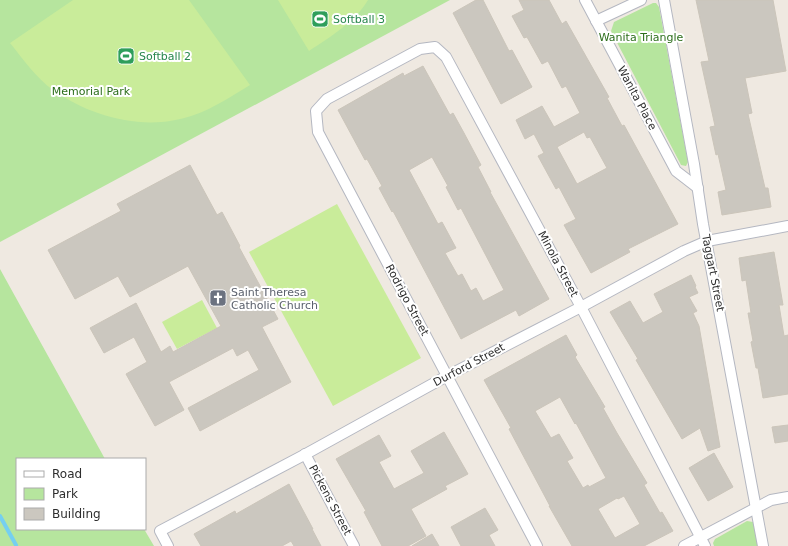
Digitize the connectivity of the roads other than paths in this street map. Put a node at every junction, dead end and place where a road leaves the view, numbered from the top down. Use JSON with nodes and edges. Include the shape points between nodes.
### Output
{"nodes":[{"id":1,"x":585,"y":0,"type":"edge"},
{"id":2,"x":641,"y":0,"type":"edge"},
{"id":3,"x":664,"y":0,"type":"edge"},
{"id":4,"x":596,"y":22,"type":"junction"},
{"id":5,"x":372,"y":75,"type":"joint"},
{"id":6,"x":698,"y":188,"type":"junction"},
{"id":7,"x":788,"y":226,"type":"edge"},
{"id":8,"x":707,"y":240,"type":"junction"},
{"id":9,"x":581,"y":307,"type":"junction"},
{"id":10,"x":447,"y":376,"type":"junction"},
{"id":11,"x":305,"y":454,"type":"junction"},
{"id":12,"x":788,"y":496,"type":"edge"},
{"id":13,"x":756,"y":508,"type":"junction"},
{"id":14,"x":703,"y":542,"type":"edge"},
{"id":15,"x":168,"y":546,"type":"edge"},
{"id":16,"x":354,"y":546,"type":"edge"},
{"id":17,"x":538,"y":546,"type":"edge"},
{"id":18,"x":684,"y":546,"type":"edge"},
{"id":19,"x":763,"y":546,"type":"edge"}],
"edges":[{"from":1,"to":4,"type":"street","name":"Wanita Place"},
{"from":2,"to":4,"type":"street"},
{"from":3,"to":6,"type":"street","name":"Taggart Street"},
{"from":4,"to":6,"type":"street","name":"Wanita Place","via":[[676,171]]},
{"from":5,"to":9,"type":"street","name":"Minola Street","via":[[420,49],[435,47],[446,57]]},
{"from":5,"to":10,"type":"street","name":"Rodrigo Street","via":[[327,99],[316,111],[318,132]]},
{"from":6,"to":8,"type":"street","name":"Taggart Street"},
{"from":7,"to":8,"type":"street","name":"Durford Street"},
{"from":8,"to":9,"type":"street","name":"Durford Street"},
{"from":8,"to":13,"type":"street","name":"Taggart Street"},
{"from":9,"to":10,"type":"street","name":"Durford Street"},
{"from":9,"to":14,"type":"street","name":"Minola Street"},
{"from":10,"to":11,"type":"street","name":"Durford Street"},
{"from":10,"to":17,"type":"street","name":"Rodrigo Street"},
{"from":11,"to":15,"type":"street","name":"Durford Street","via":[[160,531]]},
{"from":11,"to":16,"type":"street","name":"Pickens Street"},
{"from":12,"to":13,"type":"street","via":[[770,500]]},
{"from":13,"to":14,"type":"street"},
{"from":13,"to":19,"type":"street","name":"Taggart Street"},
{"from":14,"to":18,"type":"street"}]}
